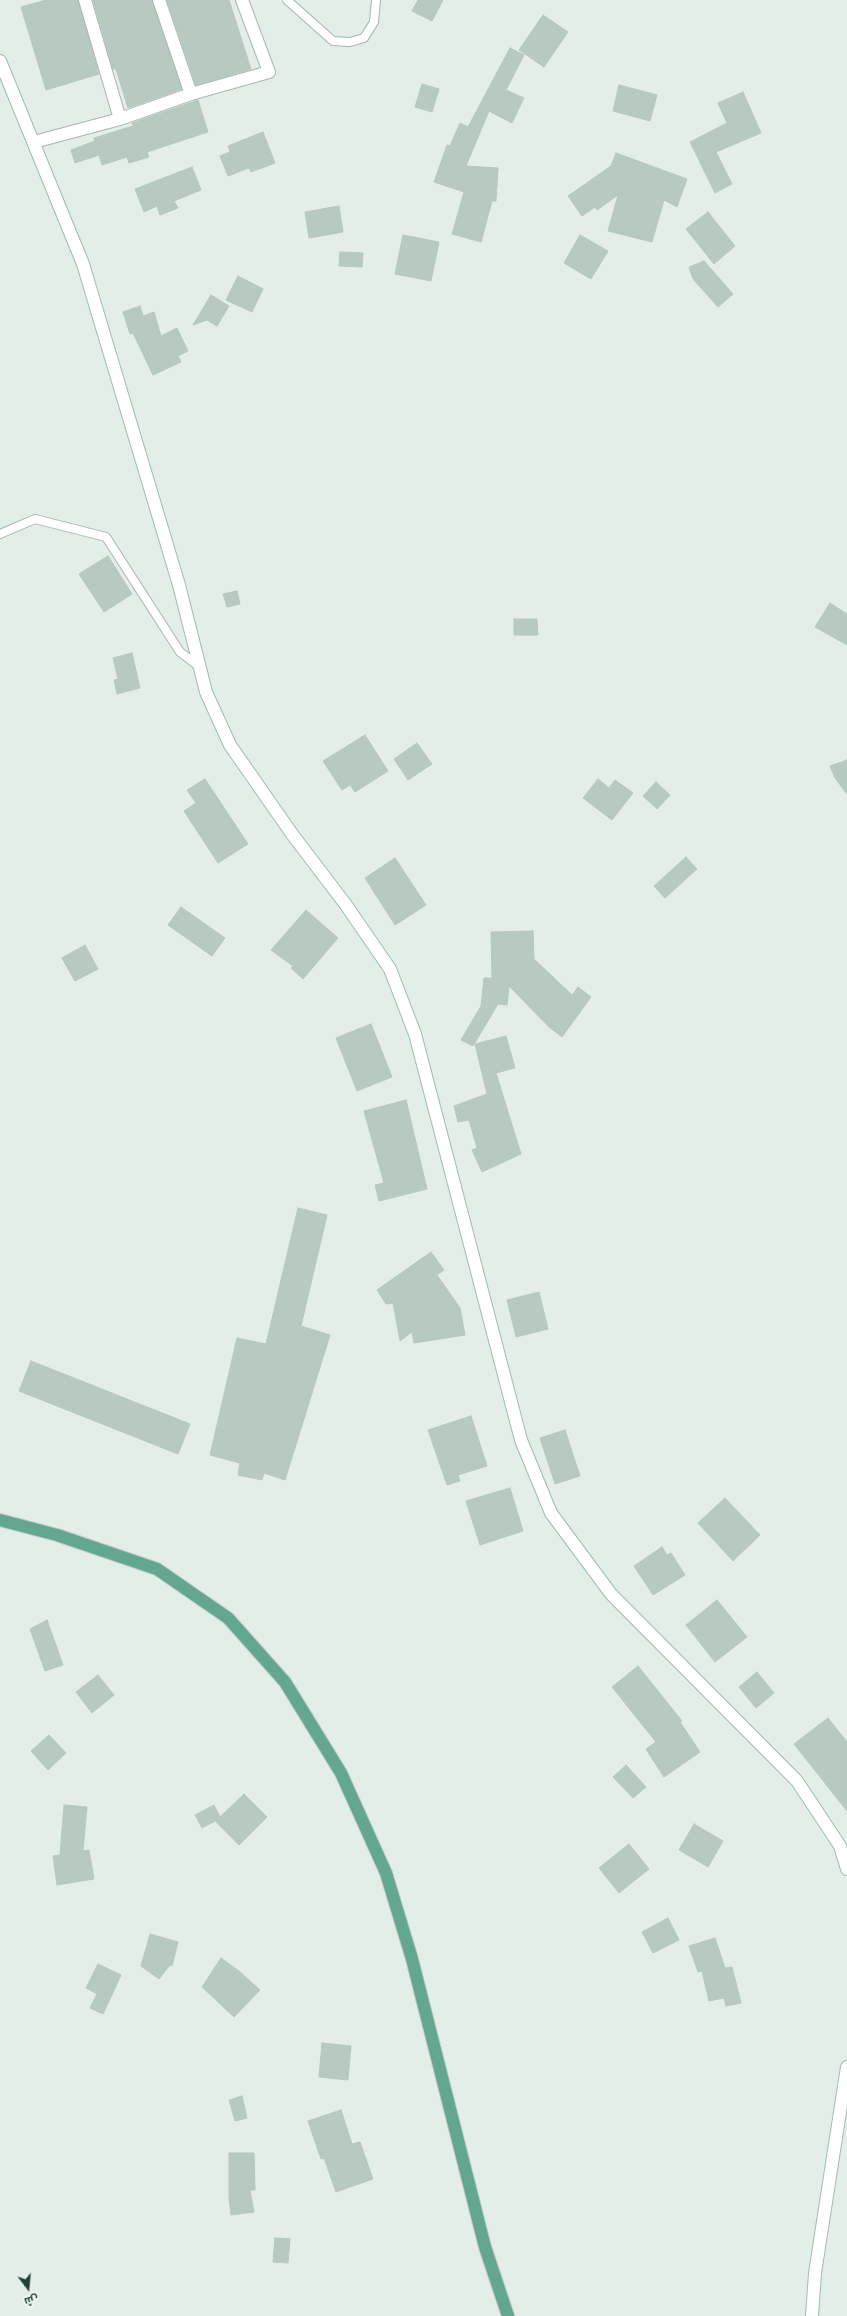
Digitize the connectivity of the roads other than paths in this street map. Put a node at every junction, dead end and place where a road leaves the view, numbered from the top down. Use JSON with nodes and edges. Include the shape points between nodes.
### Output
{"nodes":[{"id":1,"x":85,"y":0,"type":"edge"},
{"id":2,"x":159,"y":0,"type":"edge"},
{"id":3,"x":242,"y":0,"type":"edge"},
{"id":4,"x":287,"y":0,"type":"edge"},
{"id":5,"x":376,"y":0,"type":"edge"},
{"id":6,"x":0,"y":61,"type":"edge"},
{"id":7,"x":191,"y":94,"type":"junction"},
{"id":8,"x":120,"y":119,"type":"junction"},
{"id":9,"x":34,"y":142,"type":"junction"},
{"id":10,"x":0,"y":534,"type":"edge"},
{"id":11,"x":200,"y":667,"type":"junction"},
{"id":12,"x":0,"y":1520,"type":"edge"},
{"id":13,"x":847,"y":1869,"type":"edge"},
{"id":14,"x":847,"y":2067,"type":"edge"},
{"id":15,"x":508,"y":2316,"type":"edge"},
{"id":16,"x":812,"y":2316,"type":"edge"}],
"edges":[{"from":1,"to":8,"type":"main road"},
{"from":2,"to":7,"type":"main road"},
{"from":3,"to":7,"type":"main road","via":[[269,72]]},
{"from":4,"to":5,"type":"lane","via":[[333,41],[350,42],[364,38],[371,28]]},
{"from":6,"to":9,"type":"main road"},
{"from":7,"to":8,"type":"main road"},
{"from":8,"to":9,"type":"main road"},
{"from":9,"to":11,"type":"main road","via":[[83,264],[179,585]]},
{"from":10,"to":11,"type":"lane","via":[[35,519],[106,537],[180,652]]},
{"from":11,"to":13,"type":"main road","via":[[206,692],[230,745],[390,969],[415,1034],[521,1440],[551,1513],[611,1594],[797,1781],[840,1846]]},
{"from":12,"to":15,"type":"main road","via":[[57,1535],[158,1569],[228,1618],[285,1682],[340,1773],[386,1873],[412,1959],[485,2247]]},
{"from":14,"to":16,"type":"main road","via":[[815,2273]]}]}
